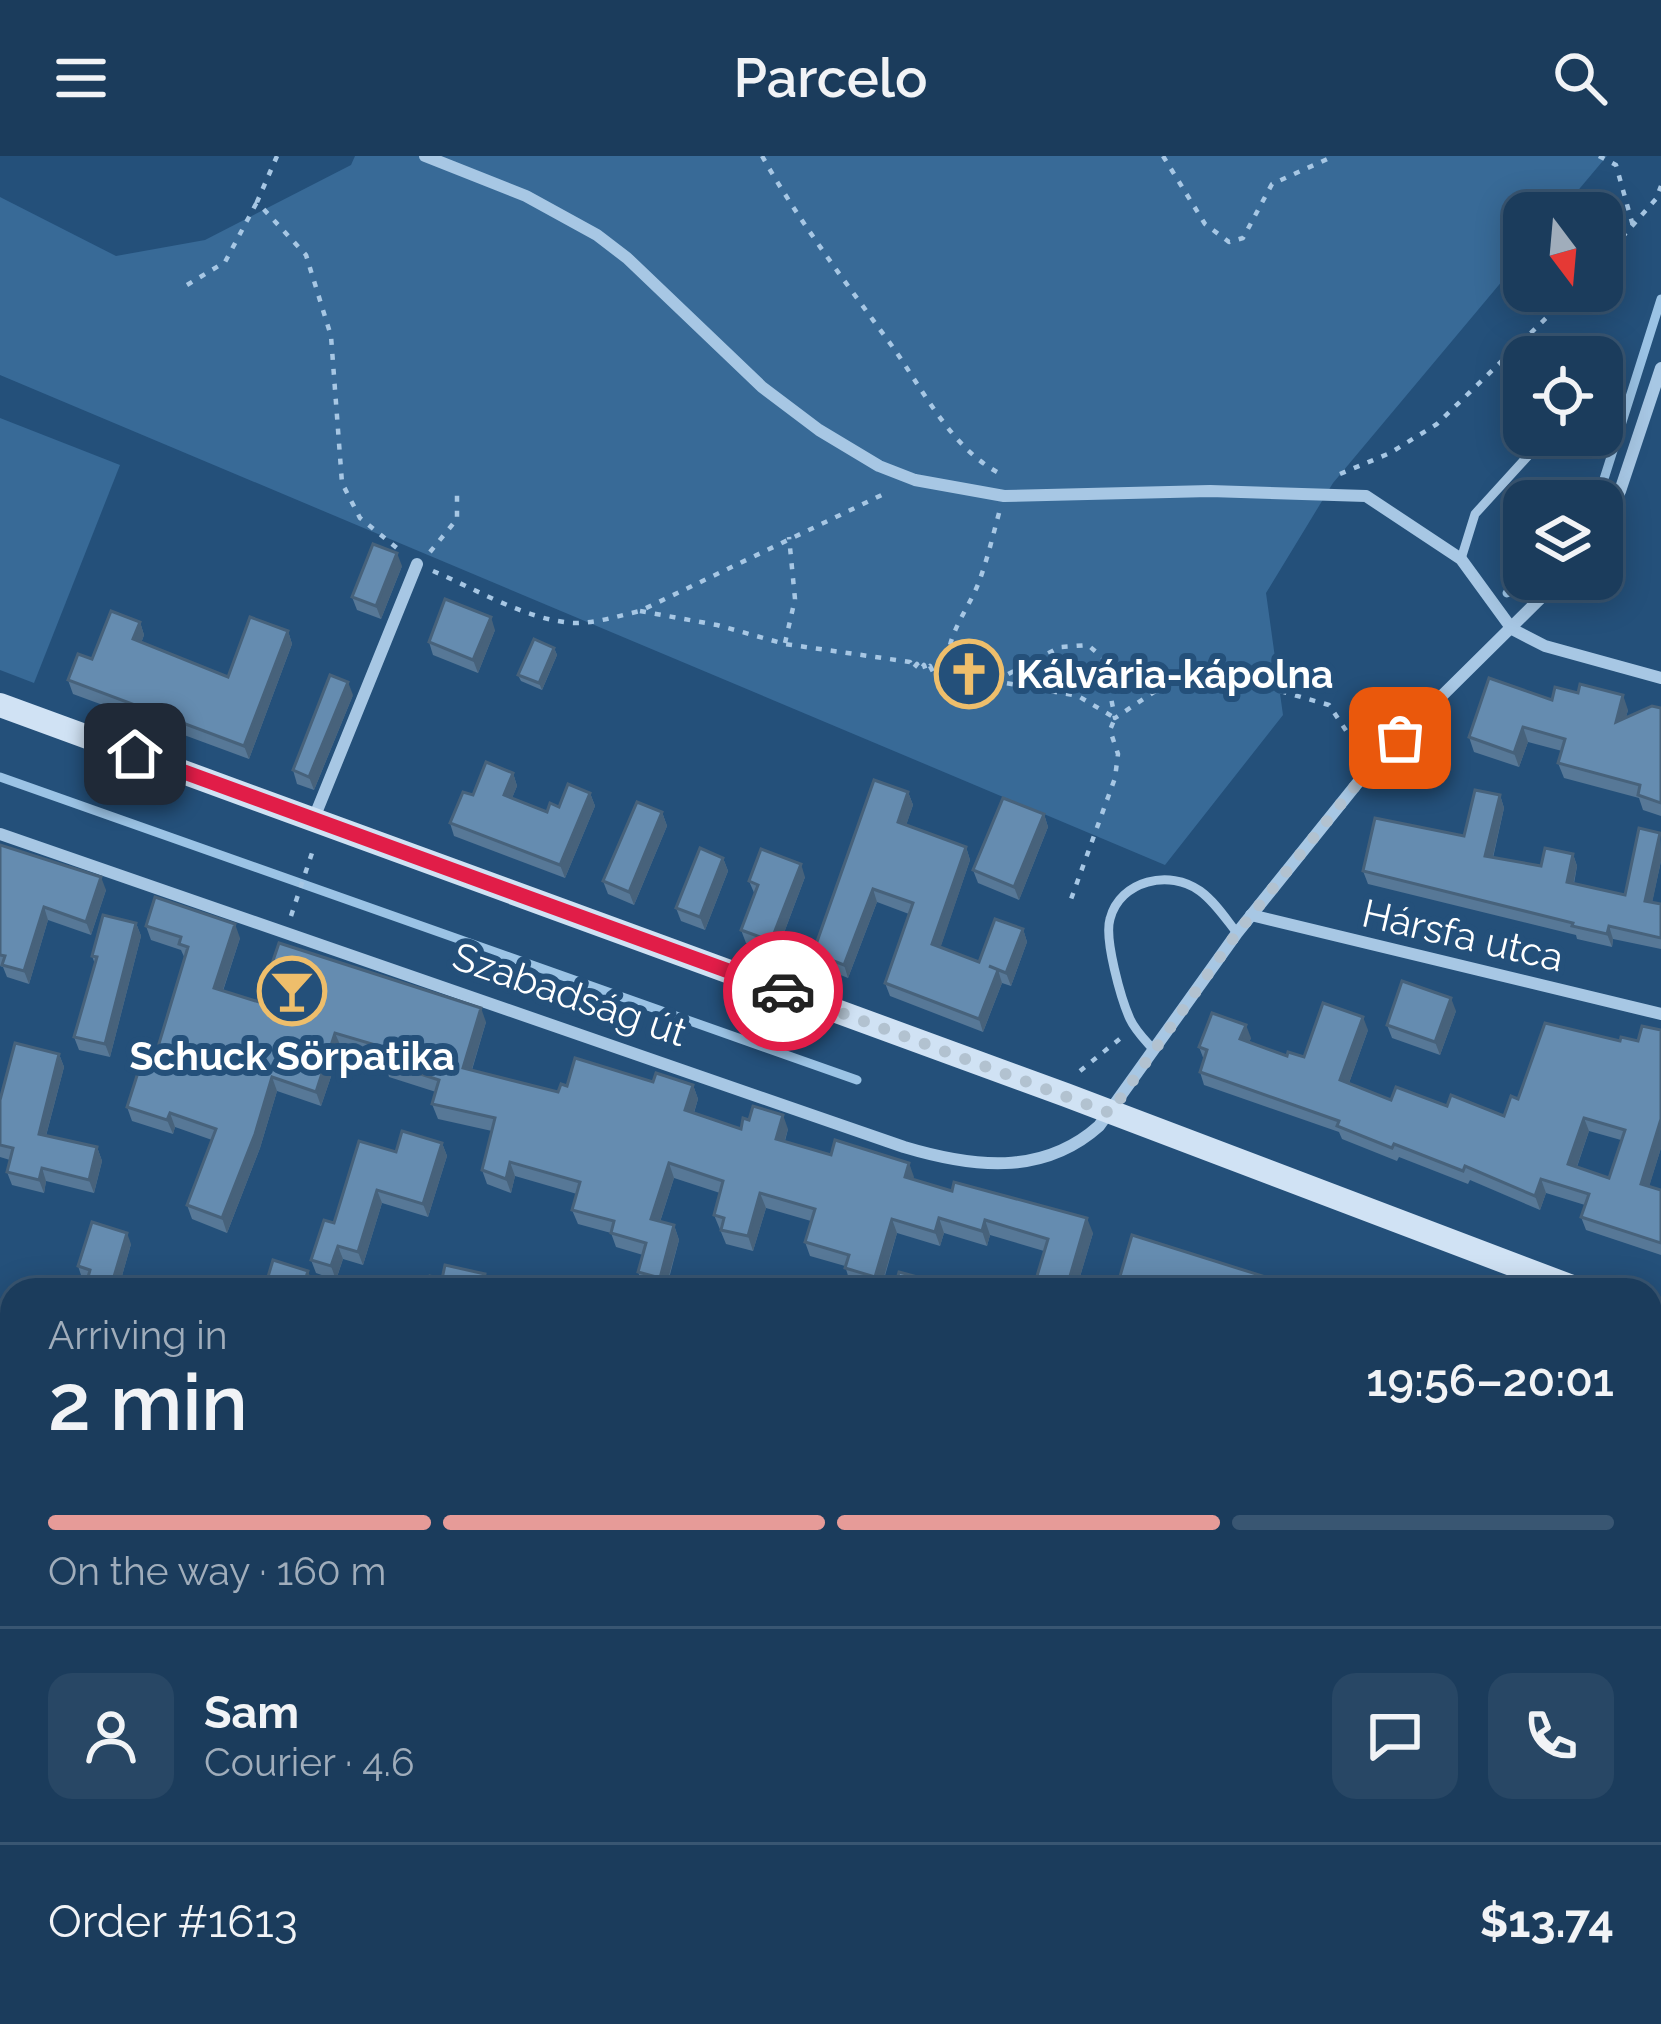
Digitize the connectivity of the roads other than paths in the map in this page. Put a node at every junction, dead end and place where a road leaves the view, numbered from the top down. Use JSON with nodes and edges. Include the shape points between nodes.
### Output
{"nodes":[{"id":1,"x":425,"y":156,"type":"edge"},
{"id":2,"x":1661,"y":368,"type":"edge"},
{"id":3,"x":1527,"y":456,"type":"edge"},
{"id":4,"x":1623,"y":482,"type":"edge"},
{"id":5,"x":1461,"y":560,"type":"junction"},
{"id":6,"x":417,"y":564,"type":"road end"},
{"id":7,"x":1540,"y":600,"type":"edge"},
{"id":8,"x":1512,"y":629,"type":"junction"},
{"id":9,"x":1661,"y":678,"type":"edge"},
{"id":10,"x":0,"y":705,"type":"edge"},
{"id":11,"x":314,"y":818,"type":"junction"},
{"id":12,"x":0,"y":835,"type":"edge"},
{"id":13,"x":1251,"y":915,"type":"junction"},
{"id":14,"x":1237,"y":933,"type":"junction"},
{"id":15,"x":1661,"y":1014,"type":"edge"},
{"id":16,"x":1152,"y":1048,"type":"junction"},
{"id":17,"x":1110,"y":1113,"type":"junction"},
{"id":18,"x":1548,"y":1278,"type":"edge"}],
"edges":[{"from":1,"to":5,"type":"street","via":[[526,196],[597,236],[788,408],[915,480],[1004,496],[1366,496]]},
{"from":2,"to":4,"type":"street"},
{"from":3,"to":5,"type":"lane","via":[[1474,514]]},
{"from":5,"to":8,"type":"street"},
{"from":6,"to":11,"type":"street"},
{"from":7,"to":8,"type":"street"},
{"from":8,"to":9,"type":"street"},
{"from":8,"to":13,"type":"street","via":[[1372,765]]},
{"from":10,"to":11,"type":"main road","name":"Szabadság út"},
{"from":11,"to":17,"type":"main road","name":"Szabadság út"},
{"from":12,"to":17,"type":"street","name":"Szabadság út","via":[[955,1162],[1048,1156],[1086,1138]]},
{"from":13,"to":14,"type":"street"},
{"from":13,"to":15,"type":"street","name":"Hársfa utca"},
{"from":14,"to":16,"type":"street"},
{"from":14,"to":16,"type":"lane","via":[[1206,895],[1179,880],[1142,883],[1116,902],[1110,944],[1128,1014]]},
{"from":16,"to":17,"type":"street"},
{"from":17,"to":18,"type":"main road","name":"Szabadság út"}]}
